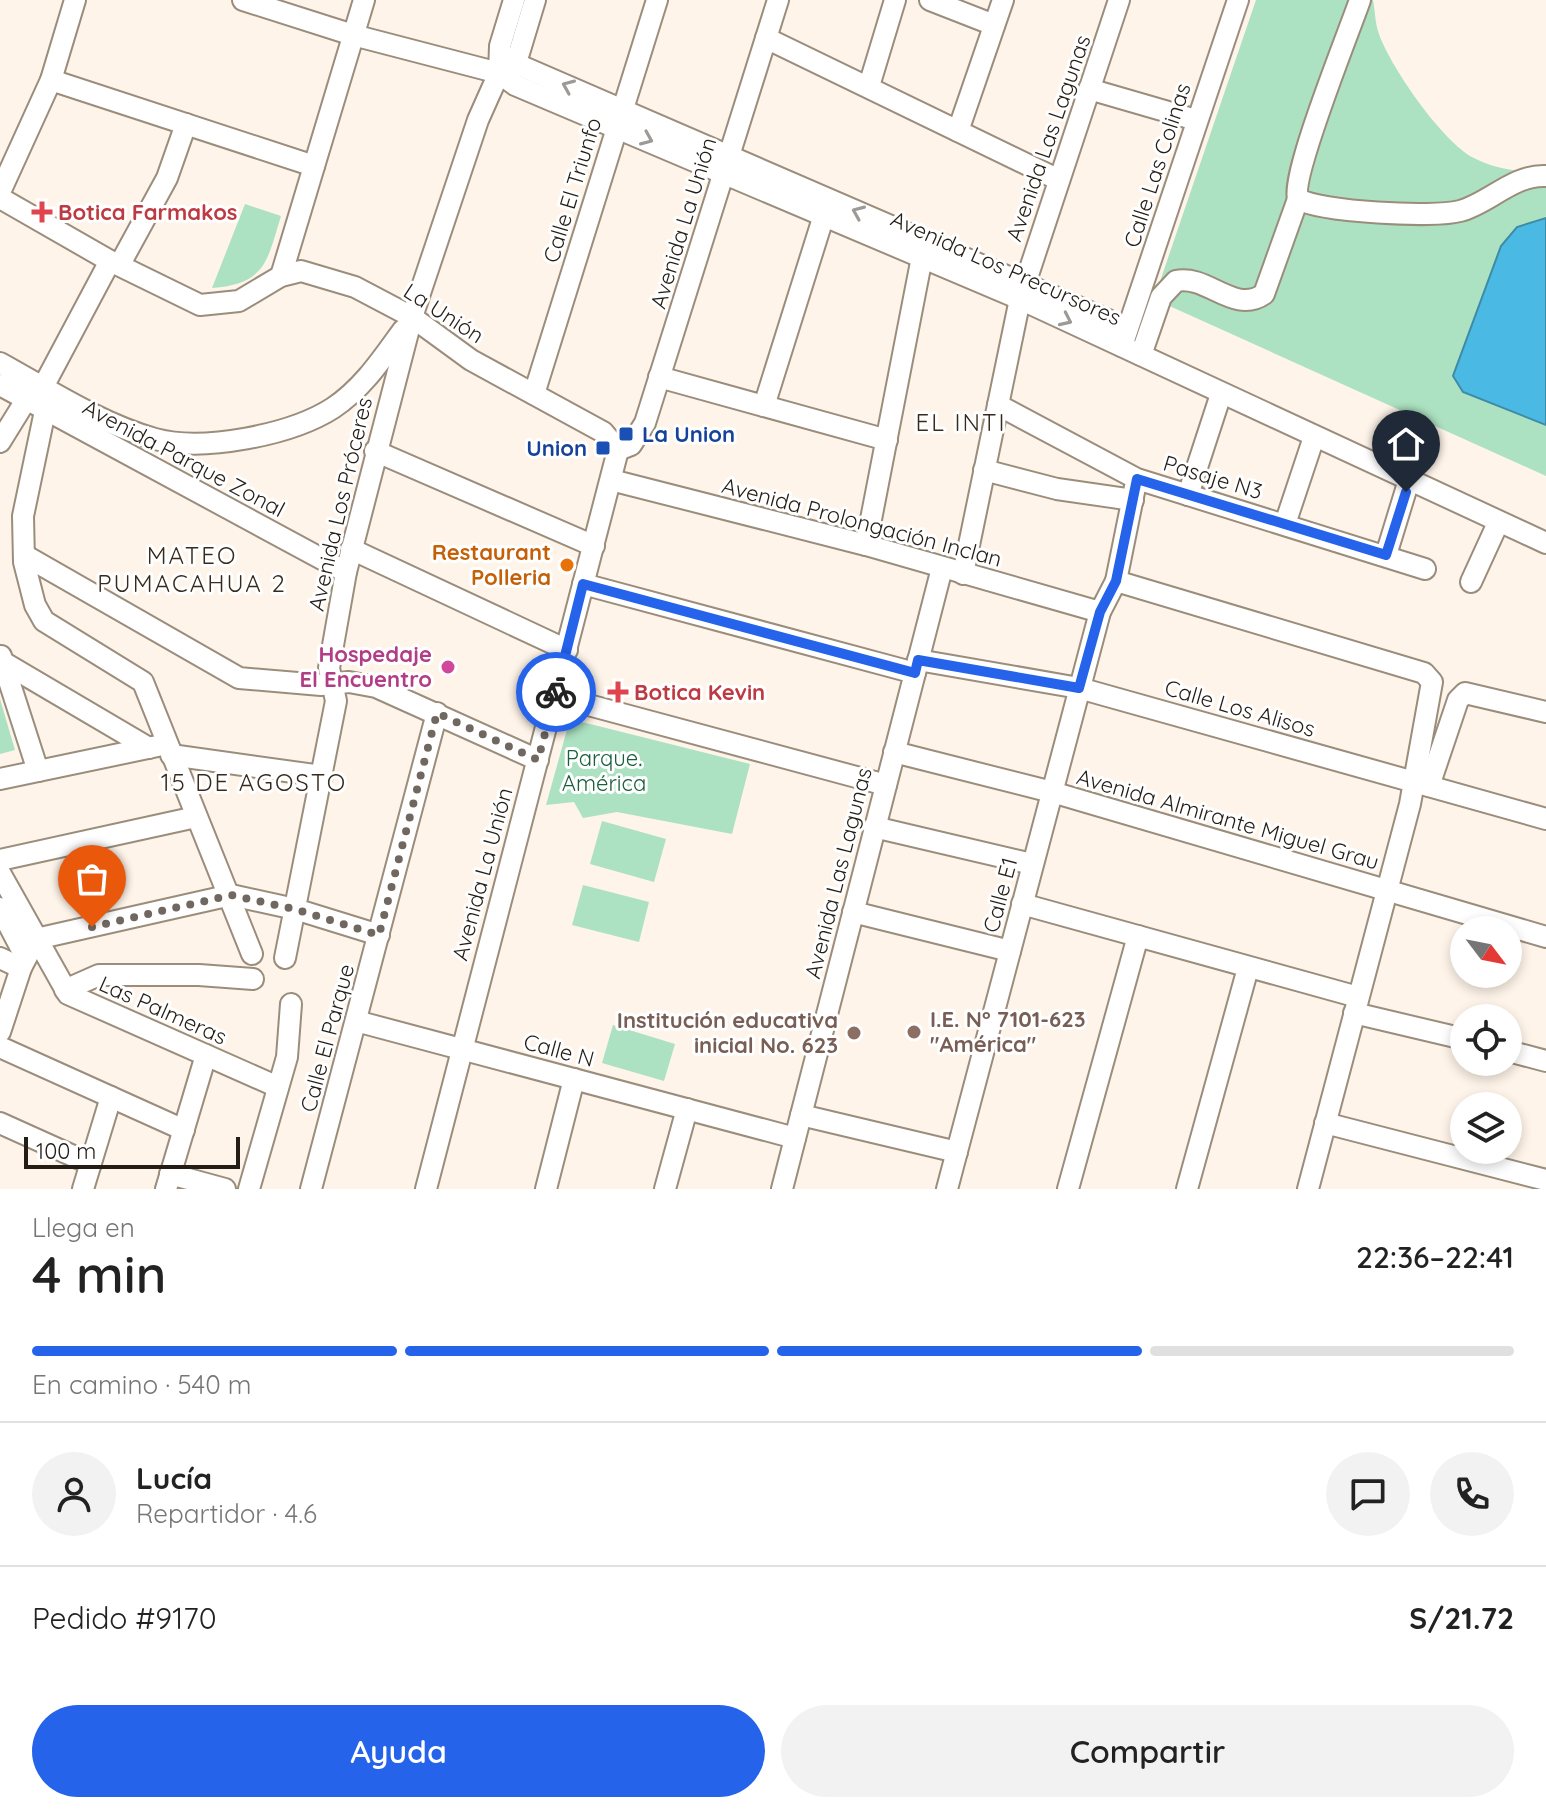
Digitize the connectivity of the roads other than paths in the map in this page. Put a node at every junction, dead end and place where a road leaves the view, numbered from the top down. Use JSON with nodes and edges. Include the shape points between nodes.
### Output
{"nodes":[{"id":1,"x":75,"y":0,"type":"edge"},
{"id":2,"x":243,"y":0,"type":"edge"},
{"id":3,"x":364,"y":0,"type":"edge"},
{"id":4,"x":514,"y":0,"type":"edge"},
{"id":5,"x":535,"y":0,"type":"edge"},
{"id":6,"x":657,"y":0,"type":"edge"},
{"id":7,"x":778,"y":0,"type":"edge"},
{"id":8,"x":895,"y":0,"type":"edge"},
{"id":9,"x":930,"y":0,"type":"edge"},
{"id":10,"x":1003,"y":0,"type":"edge"},
{"id":11,"x":1119,"y":0,"type":"edge"},
{"id":12,"x":1238,"y":0,"type":"edge"},
{"id":13,"x":1360,"y":0,"type":"edge"},
{"id":14,"x":994,"y":25,"type":"junction"},
{"id":15,"x":353,"y":35,"type":"junction"},
{"id":16,"x":766,"y":38,"type":"junction"},
{"id":17,"x":499,"y":73,"type":"junction"},
{"id":18,"x":51,"y":80,"type":"junction"},
{"id":19,"x":869,"y":86,"type":"junction"},
{"id":20,"x":1089,"y":89,"type":"junction"},
{"id":21,"x":619,"y":118,"type":"junction"},
{"id":22,"x":1196,"y":120,"type":"junction"},
{"id":23,"x":186,"y":124,"type":"junction"},
{"id":24,"x":958,"y":131,"type":"junction"},
{"id":25,"x":727,"y":164,"type":"junction"},
{"id":26,"x":314,"y":166,"type":"junction"},
{"id":27,"x":1546,"y":176,"type":"edge"},
{"id":28,"x":1059,"y":180,"type":"junction"},
{"id":29,"x":0,"y":192,"type":"edge"},
{"id":30,"x":0,"y":198,"type":"edge"},
{"id":31,"x":1298,"y":199,"type":"junction"},
{"id":32,"x":824,"y":215,"type":"junction"},
{"id":33,"x":922,"y":257,"type":"junction"},
{"id":34,"x":115,"y":263,"type":"junction"},
{"id":35,"x":281,"y":276,"type":"junction"},
{"id":36,"x":1023,"y":291,"type":"junction"},
{"id":37,"x":412,"y":317,"type":"junction"},
{"id":38,"x":1132,"y":350,"type":"junction"},
{"id":39,"x":0,"y":363,"type":"edge"},
{"id":40,"x":659,"y":377,"type":"junction"},
{"id":41,"x":0,"y":385,"type":"edge"},
{"id":42,"x":43,"y":387,"type":"junction"},
{"id":43,"x":534,"y":394,"type":"junction"},
{"id":44,"x":1221,"y":394,"type":"junction"},
{"id":45,"x":26,"y":400,"type":"junction"},
{"id":46,"x":998,"y":405,"type":"junction"},
{"id":47,"x":764,"y":406,"type":"junction"},
{"id":48,"x":45,"y":411,"type":"junction"},
{"id":49,"x":1314,"y":437,"type":"junction"},
{"id":50,"x":887,"y":440,"type":"junction"},
{"id":51,"x":0,"y":442,"type":"edge"},
{"id":52,"x":618,"y":450,"type":"junction"},
{"id":53,"x":375,"y":451,"type":"junction"},
{"id":54,"x":984,"y":470,"type":"junction"},
{"id":55,"x":1137,"y":479,"type":"junction"},
{"id":56,"x":611,"y":480,"type":"junction"},
{"id":57,"x":1409,"y":480,"type":"junction"},
{"id":58,"x":1188,"y":495,"type":"junction"},
{"id":59,"x":1133,"y":500,"type":"junction"},
{"id":60,"x":1498,"y":523,"type":"junction"},
{"id":61,"x":1285,"y":524,"type":"junction"},
{"id":62,"x":1546,"y":543,"type":"edge"},
{"id":63,"x":866,"y":545,"type":"junction"},
{"id":64,"x":594,"y":546,"type":"junction"},
{"id":65,"x":351,"y":549,"type":"junction"},
{"id":66,"x":24,"y":555,"type":"junction"},
{"id":67,"x":1386,"y":555,"type":"junction"},
{"id":68,"x":942,"y":568,"type":"junction"},
{"id":69,"x":1425,"y":569,"type":"dead end"},
{"id":70,"x":346,"y":572,"type":"junction"},
{"id":71,"x":963,"y":574,"type":"junction"},
{"id":72,"x":1116,"y":581,"type":"junction"},
{"id":73,"x":1471,"y":582,"type":"dead end"},
{"id":74,"x":583,"y":584,"type":"junction"},
{"id":75,"x":1100,"y":612,"type":"junction"},
{"id":76,"x":567,"y":650,"type":"junction"},
{"id":77,"x":2,"y":657,"type":"edge"},
{"id":78,"x":916,"y":666,"type":"junction"},
{"id":79,"x":332,"y":684,"type":"junction"},
{"id":80,"x":1079,"y":688,"type":"junction"},
{"id":81,"x":555,"y":696,"type":"junction"},
{"id":82,"x":1546,"y":712,"type":"edge"},
{"id":83,"x":437,"y":713,"type":"junction"},
{"id":84,"x":162,"y":749,"type":"junction"},
{"id":85,"x":894,"y":752,"type":"junction"},
{"id":86,"x":538,"y":760,"type":"junction"},
{"id":87,"x":38,"y":771,"type":"junction"},
{"id":88,"x":322,"y":776,"type":"junction"},
{"id":89,"x":0,"y":779,"type":"edge"},
{"id":90,"x":1422,"y":784,"type":"junction"},
{"id":91,"x":886,"y":785,"type":"junction"},
{"id":92,"x":1052,"y":792,"type":"junction"},
{"id":93,"x":196,"y":817,"type":"junction"},
{"id":94,"x":1546,"y":819,"type":"edge"},
{"id":95,"x":874,"y":827,"type":"junction"},
{"id":96,"x":0,"y":860,"type":"edge"},
{"id":97,"x":1032,"y":864,"type":"junction"},
{"id":98,"x":0,"y":873,"type":"edge"},
{"id":99,"x":1385,"y":890,"type":"junction"},
{"id":100,"x":231,"y":895,"type":"junction"},
{"id":101,"x":1022,"y":904,"type":"junction"},
{"id":102,"x":0,"y":908,"type":"edge"},
{"id":103,"x":295,"y":909,"type":"junction"},
{"id":104,"x":853,"y":912,"type":"junction"},
{"id":105,"x":379,"y":935,"type":"junction"},
{"id":106,"x":1138,"y":936,"type":"junction"},
{"id":107,"x":1546,"y":937,"type":"edge"},
{"id":108,"x":1010,"y":951,"type":"junction"},
{"id":109,"x":252,"y":954,"type":"dead end"},
{"id":110,"x":28,"y":955,"type":"junction"},
{"id":111,"x":0,"y":958,"type":"edge"},
{"id":112,"x":285,"y":958,"type":"dead end"},
{"id":113,"x":1248,"y":968,"type":"junction"},
{"id":114,"x":253,"y":979,"type":"dead end"},
{"id":115,"x":65,"y":990,"type":"junction"},
{"id":116,"x":291,"y":1004,"type":"dead end"},
{"id":117,"x":1356,"y":1005,"type":"junction"},
{"id":118,"x":356,"y":1021,"type":"junction"},
{"id":119,"x":0,"y":1032,"type":"edge"},
{"id":120,"x":1450,"y":1035,"type":"edge"},
{"id":121,"x":0,"y":1047,"type":"edge"},
{"id":122,"x":460,"y":1049,"type":"junction"},
{"id":123,"x":206,"y":1055,"type":"junction"},
{"id":124,"x":1522,"y":1055,"type":"edge"},
{"id":125,"x":1546,"y":1061,"type":"edge"},
{"id":126,"x":574,"y":1079,"type":"junction"},
{"id":127,"x":278,"y":1087,"type":"junction"},
{"id":128,"x":111,"y":1097,"type":"junction"},
{"id":129,"x":687,"y":1109,"type":"junction"},
{"id":130,"x":801,"y":1115,"type":"junction"},
{"id":131,"x":0,"y":1123,"type":"edge"},
{"id":132,"x":1325,"y":1123,"type":"junction"},
{"id":133,"x":184,"y":1130,"type":"junction"},
{"id":134,"x":795,"y":1138,"type":"junction"},
{"id":135,"x":957,"y":1152,"type":"junction"},
{"id":136,"x":91,"y":1164,"type":"junction"},
{"id":137,"x":1546,"y":1180,"type":"edge"},
{"id":138,"x":168,"y":1181,"type":"edge"},
{"id":139,"x":83,"y":1189,"type":"edge"},
{"id":140,"x":225,"y":1189,"type":"edge"},
{"id":141,"x":249,"y":1189,"type":"edge"},
{"id":142,"x":311,"y":1189,"type":"edge"},
{"id":143,"x":426,"y":1189,"type":"edge"},
{"id":144,"x":546,"y":1189,"type":"edge"},
{"id":145,"x":665,"y":1189,"type":"edge"},
{"id":146,"x":782,"y":1189,"type":"edge"},
{"id":147,"x":947,"y":1189,"type":"edge"},
{"id":148,"x":1068,"y":1189,"type":"edge"},
{"id":149,"x":1187,"y":1189,"type":"edge"},
{"id":150,"x":1308,"y":1189,"type":"edge"}],
"edges":[{"from":1,"to":18,"type":"street"},
{"from":2,"to":15,"type":"street","name":"Avenida Los Precursores"},
{"from":3,"to":15,"type":"street"},
{"from":4,"to":17,"type":"street","name":"Avenida Los Próceres","via":[[500,46]]},
{"from":5,"to":17,"type":"street","name":"Avenida Los Próceres","via":[[519,53]]},
{"from":6,"to":21,"type":"street","name":"Calle El Triunfo"},
{"from":7,"to":16,"type":"street","name":"Avenida La Unión"},
{"from":8,"to":19,"type":"street"},
{"from":9,"to":14,"type":"street"},
{"from":10,"to":14,"type":"street"},
{"from":11,"to":20,"type":"street","name":"Avenida Las Lagunas"},
{"from":12,"to":22,"type":"street","name":"Calle Las Colinas"},
{"from":13,"to":31,"type":"street","via":[[1308,147],[1296,187]]},
{"from":14,"to":24,"type":"street"},
{"from":15,"to":17,"type":"street","name":"Avenida Los Precursores"},
{"from":15,"to":26,"type":"street"},
{"from":16,"to":19,"type":"street"},
{"from":16,"to":25,"type":"street","name":"Avenida La Unión"},
{"from":17,"to":21,"type":"street","name":"Avenida Los Precursores","via":[[521,66]]},
{"from":17,"to":37,"type":"street","name":"Avenida Los Próceres"},
{"from":18,"to":23,"type":"street"},
{"from":18,"to":29,"type":"street"},
{"from":19,"to":24,"type":"street"},
{"from":20,"to":22,"type":"street"},
{"from":20,"to":28,"type":"street","name":"Avenida Las Lagunas"},
{"from":21,"to":25,"type":"street","name":"Avenida Los Precursores"},
{"from":21,"to":43,"type":"street","name":"Calle El Triunfo"},
{"from":22,"to":38,"type":"street","name":"Calle Las Colinas"},
{"from":23,"to":26,"type":"street"},
{"from":23,"to":34,"type":"street","via":[[145,224]]},
{"from":24,"to":28,"type":"street"},
{"from":25,"to":32,"type":"street","name":"Avenida Los Precursores"},
{"from":36,"to":25,"type":"street","name":"Avenida Los Precursores","one_way":true},
{"from":25,"to":40,"type":"street","name":"Avenida La Unión"},
{"from":26,"to":35,"type":"street"},
{"from":27,"to":31,"type":"street","via":[[1500,190],[1461,211],[1430,215]]},
{"from":28,"to":36,"type":"street","name":"Avenida Las Lagunas"},
{"from":30,"to":34,"type":"street"},
{"from":31,"to":38,"type":"street","via":[[1264,294],[1238,300],[1195,281],[1176,281],[1161,297]]},
{"from":32,"to":33,"type":"street","name":"Avenida Los Precursores"},
{"from":32,"to":47,"type":"street"},
{"from":33,"to":36,"type":"street","name":"Avenida Los Precursores"},
{"from":33,"to":50,"type":"street"},
{"from":34,"to":35,"type":"street","via":[[200,305],[239,301]]},
{"from":34,"to":42,"type":"street"},
{"from":35,"to":37,"type":"street","name":"La Unión","via":[[301,271],[355,287]]},
{"from":36,"to":38,"type":"street","name":"Avenida Los Precursores","via":[[1108,320]]},
{"from":36,"to":46,"type":"street","name":"Avenida Las Lagunas"},
{"from":37,"to":42,"type":"street","name":"Avenida Parque Zonal","via":[[370,376],[333,408],[282,431],[215,442],[159,440]]},
{"from":37,"to":43,"type":"street","name":"La Unión","via":[[471,360]]},
{"from":37,"to":53,"type":"street","name":"Avenida Los Próceres"},
{"from":38,"to":44,"type":"street"},
{"from":39,"to":42,"type":"street","name":"Avenida Parque Zonal"},
{"from":40,"to":47,"type":"street"},
{"from":40,"to":52,"type":"street","name":"Avenida La Unión","via":[[639,435]]},
{"from":41,"to":45,"type":"street","name":"Avenida Parque Zonal"},
{"from":42,"to":45,"type":"street"},
{"from":42,"to":48,"type":"street"},
{"from":43,"to":52,"type":"street","name":"La Unión","via":[[603,432]]},
{"from":44,"to":49,"type":"street"},
{"from":44,"to":58,"type":"street"},
{"from":45,"to":48,"type":"street","name":"Avenida Parque Zonal"},
{"from":45,"to":51,"type":"street"},
{"from":46,"to":54,"type":"street","name":"Avenida Las Lagunas"},
{"from":46,"to":55,"type":"street","name":"Pasaje N3"},
{"from":47,"to":50,"type":"street"},
{"from":48,"to":66,"type":"street","via":[[23,516]]},
{"from":48,"to":70,"type":"street","name":"Avenida Parque Zonal"},
{"from":49,"to":57,"type":"street"},
{"from":49,"to":61,"type":"street"},
{"from":50,"to":63,"type":"street"},
{"from":52,"to":56,"type":"street"},
{"from":53,"to":64,"type":"street"},
{"from":53,"to":65,"type":"street","name":"Avenida Los Próceres"},
{"from":54,"to":59,"type":"street","via":[[1057,489]]},
{"from":54,"to":71,"type":"street","name":"Avenida Las Lagunas"},
{"from":55,"to":58,"type":"street","name":"Pasaje N3"},
{"from":55,"to":59,"type":"street","name":"Calle E1"},
{"from":56,"to":63,"type":"street","name":"Avenida Prolongación Inclan"},
{"from":56,"to":64,"type":"street","name":"Avenida La Unión"},
{"from":57,"to":60,"type":"street"},
{"from":57,"to":67,"type":"street"},
{"from":58,"to":61,"type":"street","name":"Pasaje N3"},
{"from":59,"to":72,"type":"street","name":"Calle E1"},
{"from":60,"to":62,"type":"street"},
{"from":60,"to":73,"type":"street"},
{"from":61,"to":67,"type":"street","name":"Pasaje N3"},
{"from":63,"to":68,"type":"street","name":"Avenida Prolongación Inclan"},
{"from":64,"to":74,"type":"street","name":"Avenida La Unión"},
{"from":65,"to":70,"type":"street","name":"Avenida Los Próceres"},
{"from":65,"to":76,"type":"street"},
{"from":66,"to":79,"type":"street","via":[[239,678]]},
{"from":66,"to":84,"type":"street","via":[[40,617],[136,675],[148,692]]},
{"from":67,"to":69,"type":"street","name":"Pasaje N3"},
{"from":68,"to":71,"type":"street","name":"Avenida Prolongación Inclan"},
{"from":68,"to":78,"type":"street","name":"Avenida Las Lagunas"},
{"from":70,"to":79,"type":"street","name":"Avenida Los Próceres","via":[[329,668]]},
{"from":71,"to":75,"type":"street","name":"Avenida Prolongación Inclan"},
{"from":72,"to":75,"type":"street","name":"Calle E1"},
{"from":72,"to":90,"type":"street","via":[[1424,673],[1432,688]]},
{"from":74,"to":76,"type":"street","name":"Avenida La Unión"},
{"from":74,"to":78,"type":"street","name":"Calle Los Alisos"},
{"from":75,"to":80,"type":"street","name":"Calle E1"},
{"from":76,"to":81,"type":"street","name":"Avenida La Unión"},
{"from":77,"to":84,"type":"street"},
{"from":77,"to":87,"type":"street"},
{"from":78,"to":80,"type":"street","name":"Calle Los Alisos"},
{"from":78,"to":85,"type":"street","name":"Avenida Las Lagunas"},
{"from":79,"to":83,"type":"street","via":[[376,687]]},
{"from":79,"to":88,"type":"street","name":"Avenida Los Próceres","via":[[336,701]]},
{"from":80,"to":90,"type":"street","name":"Calle Los Alisos"},
{"from":80,"to":92,"type":"street","name":"Calle E1"},
{"from":81,"to":86,"type":"street","name":"Avenida La Unión"},
{"from":81,"to":91,"type":"street"},
{"from":82,"to":90,"type":"street","via":[[1465,693]]},
{"from":83,"to":86,"type":"street"},
{"from":83,"to":105,"type":"street","name":"Calle El Parque"},
{"from":84,"to":87,"type":"street"},
{"from":84,"to":88,"type":"street"},
{"from":84,"to":93,"type":"street"},
{"from":85,"to":91,"type":"street","name":"Avenida Las Lagunas"},
{"from":85,"to":92,"type":"street","name":"Avenida Almirante Miguel Grau"},
{"from":86,"to":122,"type":"street","name":"Avenida La Unión"},
{"from":87,"to":89,"type":"street"},
{"from":88,"to":103,"type":"street","name":"Avenida Los Próceres"},
{"from":90,"to":94,"type":"street","name":"Calle Los Alisos"},
{"from":90,"to":99,"type":"street"},
{"from":91,"to":95,"type":"street","name":"Avenida Las Lagunas"},
{"from":92,"to":97,"type":"street","name":"Calle E1"},
{"from":92,"to":99,"type":"street","name":"Avenida Almirante Miguel Grau"},
{"from":93,"to":96,"type":"street"},
{"from":93,"to":100,"type":"street"},
{"from":95,"to":97,"type":"street"},
{"from":95,"to":104,"type":"street","name":"Avenida Las Lagunas"},
{"from":97,"to":101,"type":"street","name":"Calle E1"},
{"from":98,"to":110,"type":"street","name":"Las Palmeras"},
{"from":99,"to":107,"type":"street","name":"Avenida Almirante Miguel Grau"},
{"from":99,"to":117,"type":"street"},
{"from":100,"to":103,"type":"street"},
{"from":100,"to":109,"type":"street"},
{"from":100,"to":110,"type":"street"},
{"from":101,"to":106,"type":"street"},
{"from":101,"to":108,"type":"street","name":"Calle E1"},
{"from":102,"to":110,"type":"street"},
{"from":103,"to":105,"type":"street"},
{"from":103,"to":112,"type":"street","name":"Avenida Los Próceres"},
{"from":104,"to":108,"type":"street"},
{"from":104,"to":130,"type":"street","name":"Avenida Las Lagunas"},
{"from":105,"to":118,"type":"street","name":"Calle El Parque"},
{"from":106,"to":113,"type":"street"},
{"from":106,"to":148,"type":"street"},
{"from":108,"to":135,"type":"street","name":"Calle E1"},
{"from":110,"to":111,"type":"street"},
{"from":110,"to":115,"type":"street","name":"Las Palmeras"},
{"from":110,"to":119,"type":"street"},
{"from":113,"to":117,"type":"street"},
{"from":113,"to":149,"type":"street"},
{"from":114,"to":115,"type":"street","via":[[99,975]]},
{"from":115,"to":123,"type":"street","name":"Las Palmeras"},
{"from":116,"to":127,"type":"street","via":[[287,1057]]},
{"from":117,"to":120,"type":"street"},
{"from":117,"to":132,"type":"street"},
{"from":118,"to":122,"type":"street","name":"Calle N"},
{"from":118,"to":142,"type":"street","name":"Calle El Parque"},
{"from":121,"to":128,"type":"street"},
{"from":122,"to":126,"type":"street","name":"Calle N"},
{"from":122,"to":143,"type":"street","name":"Avenida La Unión"},
{"from":123,"to":127,"type":"street","name":"Las Palmeras"},
{"from":123,"to":133,"type":"street"},
{"from":124,"to":125,"type":"street"},
{"from":126,"to":129,"type":"street","name":"Calle N"},
{"from":126,"to":144,"type":"street"},
{"from":127,"to":141,"type":"street"},
{"from":128,"to":133,"type":"street"},
{"from":128,"to":136,"type":"street"},
{"from":129,"to":134,"type":"street","name":"Calle N"},
{"from":129,"to":145,"type":"street"},
{"from":130,"to":134,"type":"street","name":"Avenida Las Lagunas"},
{"from":130,"to":135,"type":"street"},
{"from":131,"to":136,"type":"street"},
{"from":132,"to":137,"type":"street"},
{"from":132,"to":150,"type":"street"},
{"from":133,"to":138,"type":"street"},
{"from":134,"to":146,"type":"street","name":"Avenida Las Lagunas"},
{"from":135,"to":147,"type":"street","name":"Calle E1"},
{"from":136,"to":139,"type":"street"},
{"from":138,"to":140,"type":"street"}]}
